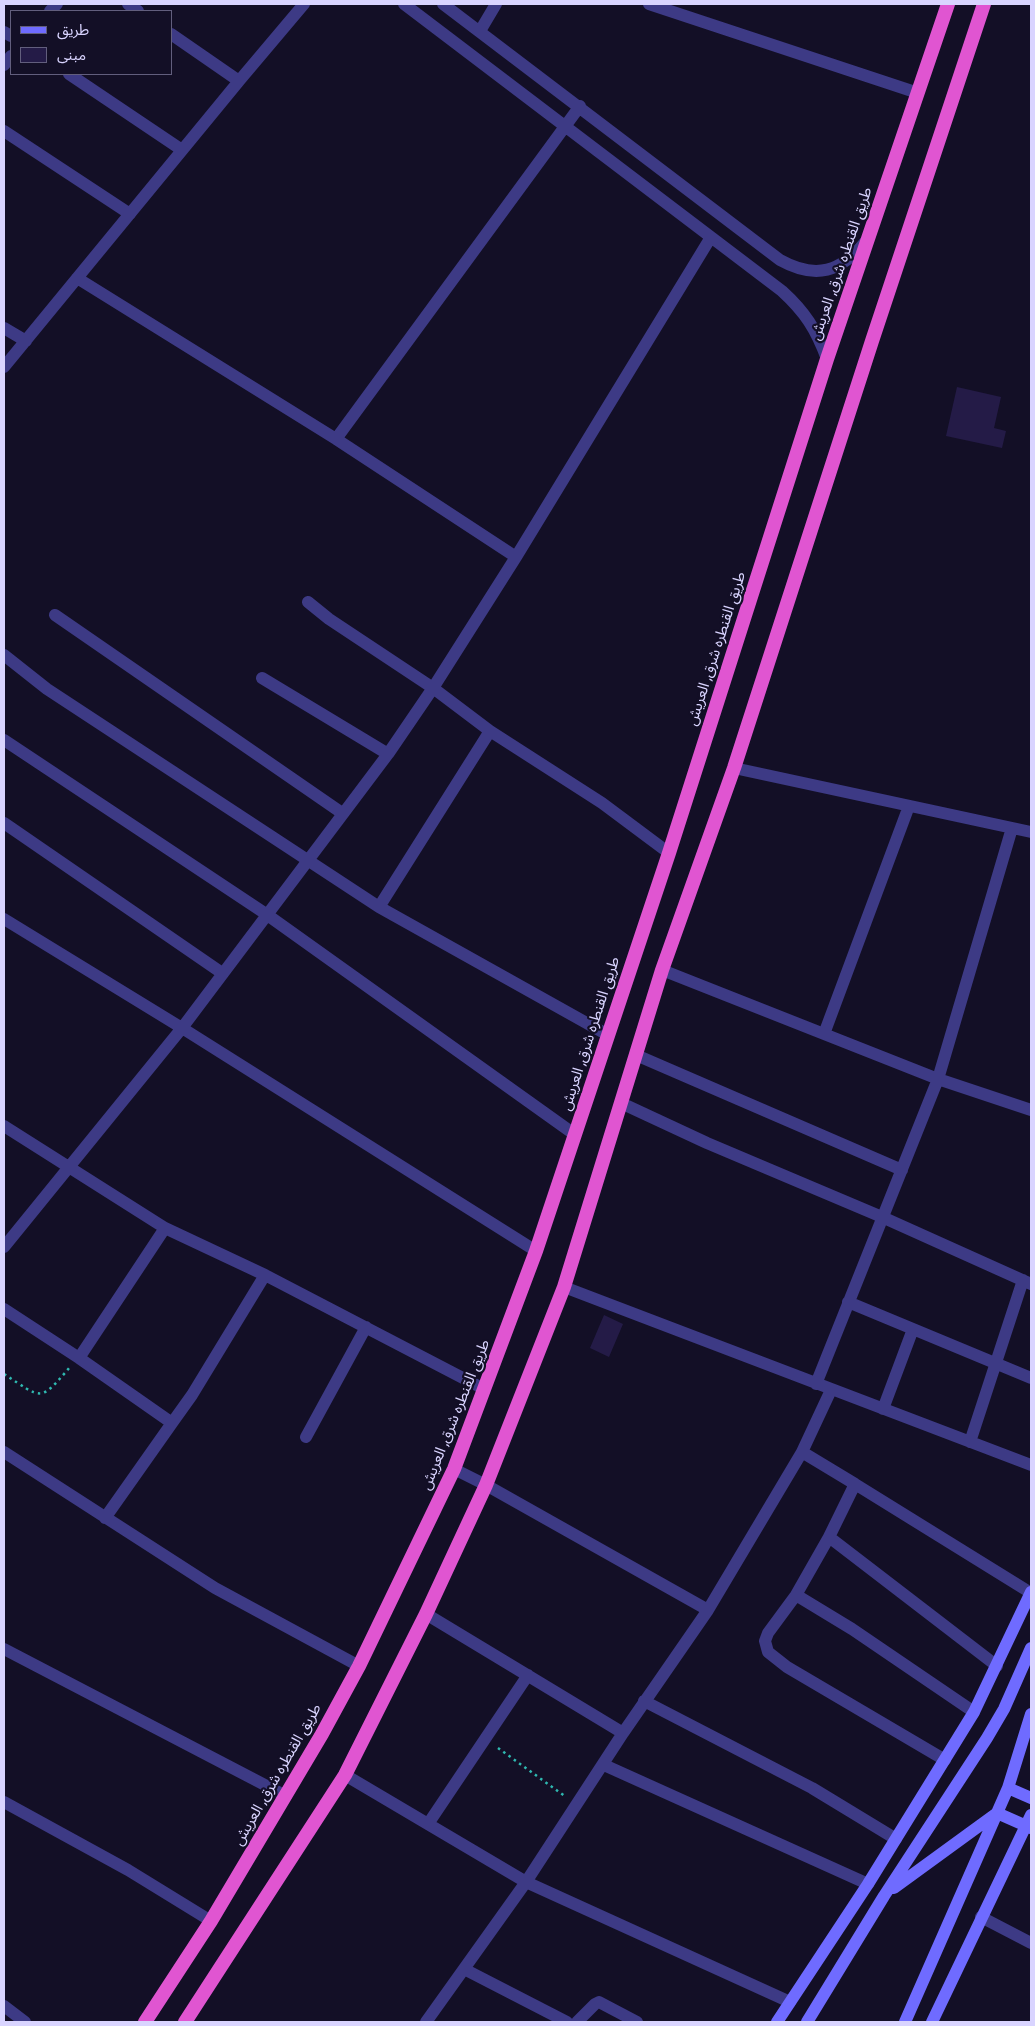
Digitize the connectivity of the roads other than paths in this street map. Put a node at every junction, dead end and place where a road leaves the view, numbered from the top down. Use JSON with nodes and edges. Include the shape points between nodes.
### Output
{"nodes":[{"id":1,"x":304,"y":4,"type":"edge"},
{"id":2,"x":404,"y":4,"type":"edge"},
{"id":3,"x":443,"y":4,"type":"edge"},
{"id":4,"x":496,"y":4,"type":"edge"},
{"id":5,"x":649,"y":4,"type":"edge"},
{"id":6,"x":948,"y":4,"type":"edge"},
{"id":7,"x":984,"y":4,"type":"edge"},
{"id":8,"x":480,"y":32,"type":"junction"},
{"id":9,"x":172,"y":35,"type":"edge"},
{"id":10,"x":70,"y":75,"type":"edge"},
{"id":11,"x":239,"y":82,"type":"junction"},
{"id":12,"x":918,"y":93,"type":"junction"},
{"id":13,"x":580,"y":106,"type":"junction"},
{"id":14,"x":566,"y":127,"type":"junction"},
{"id":15,"x":4,"y":131,"type":"edge"},
{"id":16,"x":182,"y":150,"type":"junction"},
{"id":17,"x":130,"y":214,"type":"junction"},
{"id":18,"x":869,"y":237,"type":"junction"},
{"id":19,"x":711,"y":238,"type":"junction"},
{"id":20,"x":78,"y":278,"type":"junction"},
{"id":21,"x":4,"y":328,"type":"edge"},
{"id":22,"x":26,"y":341,"type":"junction"},
{"id":23,"x":827,"y":359,"type":"junction"},
{"id":24,"x":4,"y":367,"type":"edge"},
{"id":25,"x":336,"y":439,"type":"junction"},
{"id":26,"x":516,"y":557,"type":"junction"},
{"id":27,"x":308,"y":602,"type":"dead end"},
{"id":28,"x":55,"y":615,"type":"dead end"},
{"id":29,"x":4,"y":655,"type":"edge"},
{"id":30,"x":262,"y":678,"type":"dead end"},
{"id":31,"x":433,"y":688,"type":"junction"},
{"id":32,"x":490,"y":731,"type":"junction"},
{"id":33,"x":4,"y":740,"type":"edge"},
{"id":34,"x":388,"y":754,"type":"junction"},
{"id":35,"x":734,"y":768,"type":"junction"},
{"id":36,"x":910,"y":806,"type":"junction"},
{"id":37,"x":342,"y":813,"type":"junction"},
{"id":38,"x":4,"y":823,"type":"edge"},
{"id":39,"x":1012,"y":828,"type":"junction"},
{"id":40,"x":1031,"y":832,"type":"edge"},
{"id":41,"x":668,"y":853,"type":"junction"},
{"id":42,"x":308,"y":860,"type":"junction"},
{"id":43,"x":379,"y":907,"type":"junction"},
{"id":44,"x":266,"y":914,"type":"junction"},
{"id":45,"x":4,"y":920,"type":"edge"},
{"id":46,"x":662,"y":970,"type":"junction"},
{"id":47,"x":222,"y":973,"type":"junction"},
{"id":48,"x":182,"y":1028,"type":"junction"},
{"id":49,"x":824,"y":1034,"type":"junction"},
{"id":50,"x":608,"y":1035,"type":"junction"},
{"id":51,"x":636,"y":1055,"type":"junction"},
{"id":52,"x":938,"y":1080,"type":"junction"},
{"id":53,"x":621,"y":1103,"type":"junction"},
{"id":54,"x":1031,"y":1110,"type":"edge"},
{"id":55,"x":4,"y":1126,"type":"edge"},
{"id":56,"x":574,"y":1134,"type":"junction"},
{"id":57,"x":67,"y":1167,"type":"junction"},
{"id":58,"x":902,"y":1170,"type":"junction"},
{"id":59,"x":882,"y":1217,"type":"junction"},
{"id":60,"x":165,"y":1228,"type":"junction"},
{"id":61,"x":4,"y":1248,"type":"edge"},
{"id":62,"x":536,"y":1251,"type":"junction"},
{"id":63,"x":264,"y":1275,"type":"junction"},
{"id":64,"x":1027,"y":1282,"type":"edge"},
{"id":65,"x":564,"y":1287,"type":"junction"},
{"id":66,"x":848,"y":1302,"type":"junction"},
{"id":67,"x":4,"y":1309,"type":"edge"},
{"id":68,"x":366,"y":1327,"type":"junction"},
{"id":69,"x":913,"y":1329,"type":"junction"},
{"id":70,"x":78,"y":1358,"type":"junction"},
{"id":71,"x":996,"y":1364,"type":"junction"},
{"id":72,"x":1031,"y":1378,"type":"edge"},
{"id":73,"x":816,"y":1384,"type":"junction"},
{"id":74,"x":484,"y":1389,"type":"junction"},
{"id":75,"x":831,"y":1390,"type":"junction"},
{"id":76,"x":883,"y":1409,"type":"junction"},
{"id":77,"x":172,"y":1423,"type":"junction"},
{"id":78,"x":306,"y":1437,"type":"dead end"},
{"id":79,"x":970,"y":1442,"type":"junction"},
{"id":80,"x":4,"y":1452,"type":"edge"},
{"id":81,"x":802,"y":1452,"type":"junction"},
{"id":82,"x":1031,"y":1464,"type":"edge"},
{"id":83,"x":454,"y":1469,"type":"junction"},
{"id":84,"x":855,"y":1484,"type":"junction"},
{"id":85,"x":486,"y":1485,"type":"junction"},
{"id":86,"x":105,"y":1518,"type":"junction"},
{"id":87,"x":829,"y":1537,"type":"junction"},
{"id":88,"x":1031,"y":1593,"type":"edge"},
{"id":89,"x":796,"y":1595,"type":"junction"},
{"id":90,"x":708,"y":1610,"type":"junction"},
{"id":91,"x":426,"y":1614,"type":"junction"},
{"id":92,"x":1031,"y":1648,"type":"edge"},
{"id":93,"x":4,"y":1649,"type":"edge"},
{"id":94,"x":359,"y":1666,"type":"junction"},
{"id":95,"x":997,"y":1666,"type":"junction"},
{"id":96,"x":528,"y":1675,"type":"junction"},
{"id":97,"x":644,"y":1701,"type":"junction"},
{"id":98,"x":974,"y":1712,"type":"junction"},
{"id":99,"x":1031,"y":1714,"type":"edge"},
{"id":100,"x":623,"y":1732,"type":"junction"},
{"id":101,"x":945,"y":1760,"type":"junction"},
{"id":102,"x":604,"y":1764,"type":"junction"},
{"id":103,"x":345,"y":1775,"type":"junction"},
{"id":104,"x":933,"y":1780,"type":"junction"},
{"id":105,"x":1008,"y":1788,"type":"junction"},
{"id":106,"x":952,"y":1792,"type":"junction"},
{"id":107,"x":286,"y":1796,"type":"junction"},
{"id":108,"x":1031,"y":1798,"type":"edge"},
{"id":109,"x":4,"y":1802,"type":"edge"},
{"id":110,"x":997,"y":1813,"type":"junction"},
{"id":111,"x":1030,"y":1823,"type":"edge"},
{"id":112,"x":428,"y":1824,"type":"junction"},
{"id":113,"x":896,"y":1839,"type":"junction"},
{"id":114,"x":526,"y":1882,"type":"junction"},
{"id":115,"x":868,"y":1884,"type":"junction"},
{"id":116,"x":884,"y":1896,"type":"junction"},
{"id":117,"x":981,"y":1917,"type":"junction"},
{"id":118,"x":211,"y":1921,"type":"junction"},
{"id":119,"x":1031,"y":1943,"type":"edge"},
{"id":120,"x":464,"y":1968,"type":"junction"},
{"id":121,"x":790,"y":2002,"type":"junction"},
{"id":122,"x":4,"y":2006,"type":"edge"},
{"id":123,"x":26,"y":2022,"type":"edge"},
{"id":124,"x":145,"y":2022,"type":"edge"},
{"id":125,"x":185,"y":2022,"type":"edge"},
{"id":126,"x":426,"y":2022,"type":"edge"},
{"id":127,"x":567,"y":2022,"type":"edge"},
{"id":128,"x":577,"y":2022,"type":"edge"},
{"id":129,"x":637,"y":2022,"type":"edge"},
{"id":130,"x":776,"y":2022,"type":"edge"},
{"id":131,"x":806,"y":2022,"type":"edge"},
{"id":132,"x":905,"y":2022,"type":"edge"},
{"id":133,"x":932,"y":2022,"type":"edge"}],
"edges":[{"from":1,"to":11,"type":"street"},
{"from":2,"to":14,"type":"street"},
{"from":3,"to":8,"type":"street"},
{"from":4,"to":8,"type":"street"},
{"from":5,"to":12,"type":"street"},
{"from":6,"to":12,"type":"highway","name":"طريق القنطره شرق, العريش"},
{"from":7,"to":35,"type":"highway"},
{"from":8,"to":13,"type":"street"},
{"from":9,"to":11,"type":"street"},
{"from":10,"to":16,"type":"street"},
{"from":11,"to":16,"type":"street"},
{"from":12,"to":18,"type":"highway","name":"طريق القنطره شرق, العريش"},
{"from":13,"to":14,"type":"street"},
{"from":13,"to":18,"type":"street","via":[[780,260],[795,268],[815,272],[842,264],[856,254]]},
{"from":14,"to":19,"type":"street"},
{"from":14,"to":25,"type":"street"},
{"from":15,"to":17,"type":"street"},
{"from":16,"to":17,"type":"street"},
{"from":17,"to":20,"type":"street"},
{"from":18,"to":23,"type":"highway","name":"طريق القنطره شرق, العريش"},
{"from":19,"to":23,"type":"street","via":[[800,307]]},
{"from":19,"to":26,"type":"street"},
{"from":20,"to":22,"type":"street"},
{"from":20,"to":25,"type":"street"},
{"from":21,"to":22,"type":"street"},
{"from":22,"to":24,"type":"street"},
{"from":23,"to":41,"type":"highway","name":"طريق القنطره شرق, العريش"},
{"from":25,"to":26,"type":"street"},
{"from":26,"to":31,"type":"street"},
{"from":27,"to":31,"type":"street"},
{"from":28,"to":37,"type":"street"},
{"from":29,"to":42,"type":"street","via":[[55,694]]},
{"from":30,"to":34,"type":"street"},
{"from":31,"to":32,"type":"street"},
{"from":31,"to":34,"type":"street"},
{"from":32,"to":41,"type":"street","via":[[602,803]]},
{"from":32,"to":43,"type":"street"},
{"from":33,"to":44,"type":"street"},
{"from":34,"to":37,"type":"street"},
{"from":35,"to":36,"type":"street"},
{"from":35,"to":46,"type":"highway"},
{"from":36,"to":39,"type":"street"},
{"from":36,"to":49,"type":"street"},
{"from":37,"to":42,"type":"street"},
{"from":38,"to":47,"type":"street"},
{"from":39,"to":40,"type":"street"},
{"from":39,"to":52,"type":"street"},
{"from":41,"to":50,"type":"highway","name":"طريق القنطره شرق, العريش"},
{"from":42,"to":43,"type":"street"},
{"from":42,"to":44,"type":"street"},
{"from":43,"to":50,"type":"street"},
{"from":44,"to":47,"type":"street"},
{"from":44,"to":56,"type":"street"},
{"from":45,"to":48,"type":"street"},
{"from":46,"to":49,"type":"street"},
{"from":46,"to":51,"type":"highway"},
{"from":47,"to":48,"type":"street"},
{"from":48,"to":57,"type":"street"},
{"from":48,"to":62,"type":"street"},
{"from":49,"to":52,"type":"street"},
{"from":50,"to":56,"type":"highway","name":"طريق القنطره شرق, العريش"},
{"from":51,"to":53,"type":"highway"},
{"from":51,"to":58,"type":"street"},
{"from":52,"to":54,"type":"street"},
{"from":52,"to":58,"type":"street"},
{"from":53,"to":59,"type":"street"},
{"from":53,"to":65,"type":"highway"},
{"from":55,"to":57,"type":"street"},
{"from":56,"to":62,"type":"highway","name":"طريق القنطره شرق, العريش"},
{"from":57,"to":60,"type":"street"},
{"from":57,"to":61,"type":"street"},
{"from":58,"to":59,"type":"street"},
{"from":59,"to":64,"type":"street"},
{"from":59,"to":66,"type":"street"},
{"from":60,"to":63,"type":"street"},
{"from":60,"to":70,"type":"street"},
{"from":62,"to":74,"type":"highway","name":"طريق القنطره شرق, العريش"},
{"from":63,"to":68,"type":"street"},
{"from":63,"to":77,"type":"street"},
{"from":64,"to":71,"type":"street"},
{"from":65,"to":73,"type":"street"},
{"from":65,"to":85,"type":"highway"},
{"from":66,"to":69,"type":"street"},
{"from":66,"to":73,"type":"street"},
{"from":67,"to":70,"type":"street"},
{"from":68,"to":74,"type":"street"},
{"from":68,"to":78,"type":"street"},
{"from":69,"to":71,"type":"street"},
{"from":69,"to":76,"type":"street"},
{"from":70,"to":77,"type":"street"},
{"from":71,"to":72,"type":"street"},
{"from":71,"to":79,"type":"street"},
{"from":73,"to":75,"type":"street"},
{"from":74,"to":83,"type":"highway","name":"طريق القنطره شرق, العريش"},
{"from":75,"to":76,"type":"street"},
{"from":75,"to":81,"type":"street"},
{"from":76,"to":79,"type":"street"},
{"from":77,"to":86,"type":"street"},
{"from":79,"to":82,"type":"street"},
{"from":80,"to":86,"type":"street"},
{"from":81,"to":84,"type":"street"},
{"from":81,"to":90,"type":"street"},
{"from":83,"to":85,"type":"street"},
{"from":83,"to":94,"type":"highway","name":"طريق القنطره شرق, العريش"},
{"from":84,"to":87,"type":"street"},
{"from":84,"to":88,"type":"street"},
{"from":85,"to":90,"type":"street"},
{"from":85,"to":91,"type":"highway"},
{"from":86,"to":94,"type":"street","via":[[215,1588]]},
{"from":87,"to":89,"type":"street"},
{"from":87,"to":95,"type":"street"},
{"from":88,"to":95,"type":"main road"},
{"from":89,"to":98,"type":"street"},
{"from":89,"to":101,"type":"street","via":[[768,1634],[765,1641],[768,1652]]},
{"from":90,"to":97,"type":"street"},
{"from":91,"to":96,"type":"street"},
{"from":91,"to":103,"type":"highway"},
{"from":92,"to":106,"type":"main road","via":[[1004,1708]]},
{"from":93,"to":107,"type":"street"},
{"from":94,"to":107,"type":"highway","name":"طريق القنطره شرق, العريش"},
{"from":95,"to":98,"type":"main road"},
{"from":96,"to":100,"type":"street"},
{"from":96,"to":112,"type":"street"},
{"from":97,"to":100,"type":"street"},
{"from":97,"to":113,"type":"street","via":[[812,1788]]},
{"from":98,"to":101,"type":"main road"},
{"from":99,"to":105,"type":"main road"},
{"from":100,"to":102,"type":"street"},
{"from":101,"to":104,"type":"main road"},
{"from":102,"to":114,"type":"street"},
{"from":102,"to":115,"type":"street"},
{"from":103,"to":112,"type":"street"},
{"from":103,"to":125,"type":"highway"},
{"from":104,"to":106,"type":"main road"},
{"from":104,"to":113,"type":"main road"},
{"from":105,"to":108,"type":"main road"},
{"from":105,"to":110,"type":"main road"},
{"from":106,"to":116,"type":"main road"},
{"from":107,"to":118,"type":"highway","name":"طريق القنطره شرق, العريش"},
{"from":109,"to":118,"type":"street","via":[[128,1870]]},
{"from":110,"to":111,"type":"main road"},
{"from":110,"to":116,"type":"main road"},
{"from":110,"to":132,"type":"main road"},
{"from":111,"to":117,"type":"main road"},
{"from":112,"to":114,"type":"street"},
{"from":113,"to":115,"type":"main road"},
{"from":114,"to":120,"type":"street"},
{"from":114,"to":121,"type":"street"},
{"from":115,"to":121,"type":"main road"},
{"from":116,"to":131,"type":"main road"},
{"from":117,"to":119,"type":"street"},
{"from":117,"to":133,"type":"main road"},
{"from":118,"to":124,"type":"highway","name":"طريق القنطره شرق, العريش"},
{"from":120,"to":126,"type":"street"},
{"from":120,"to":127,"type":"street"},
{"from":121,"to":130,"type":"main road"},
{"from":122,"to":123,"type":"street"},
{"from":128,"to":129,"type":"street","via":[[599,2002]]}]}
